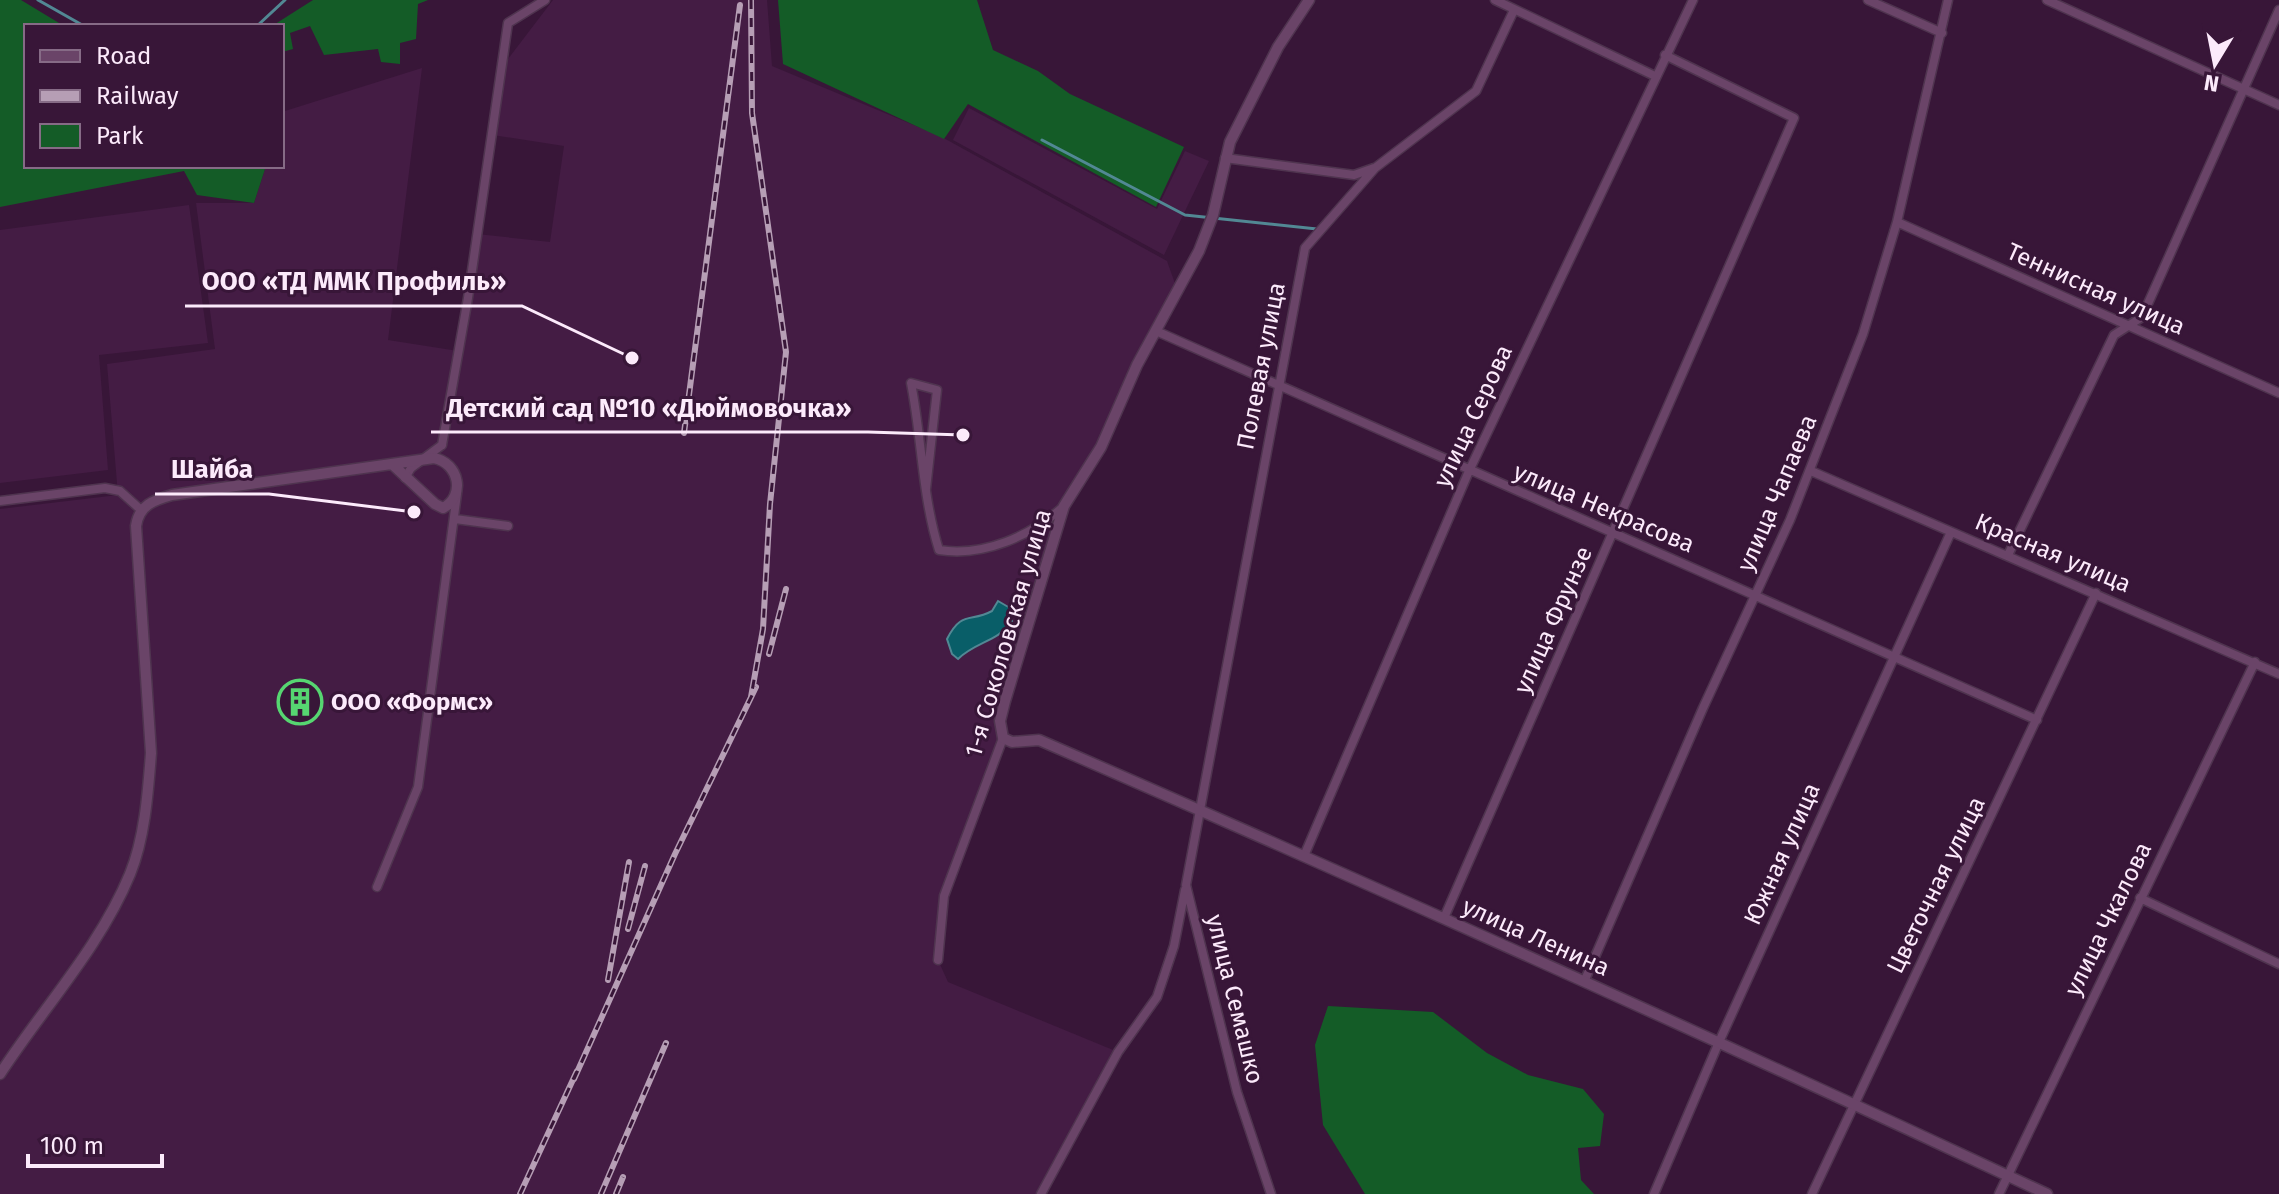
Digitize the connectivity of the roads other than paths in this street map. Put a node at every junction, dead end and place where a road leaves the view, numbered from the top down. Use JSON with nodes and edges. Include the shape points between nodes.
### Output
{"nodes":[{"id":1,"x":545,"y":0,"type":"edge"},
{"id":2,"x":1309,"y":0,"type":"edge"},
{"id":3,"x":1495,"y":0,"type":"edge"},
{"id":4,"x":1693,"y":0,"type":"edge"},
{"id":5,"x":1868,"y":0,"type":"edge"},
{"id":6,"x":1948,"y":0,"type":"edge"},
{"id":7,"x":2047,"y":0,"type":"edge"},
{"id":8,"x":2279,"y":10,"type":"edge"},
{"id":9,"x":1519,"y":12,"type":"junction"},
{"id":10,"x":1942,"y":33,"type":"junction"},
{"id":11,"x":1665,"y":55,"type":"junction"},
{"id":12,"x":1655,"y":76,"type":"junction"},
{"id":13,"x":2242,"y":87,"type":"junction"},
{"id":14,"x":2279,"y":105,"type":"edge"},
{"id":15,"x":1225,"y":158,"type":"junction"},
{"id":16,"x":1375,"y":168,"type":"junction"},
{"id":17,"x":1897,"y":222,"type":"junction"},
{"id":18,"x":2128,"y":327,"type":"junction"},
{"id":19,"x":1156,"y":331,"type":"junction"},
{"id":20,"x":1277,"y":386,"type":"junction"},
{"id":21,"x":2279,"y":393,"type":"edge"},
{"id":22,"x":442,"y":445,"type":"junction"},
{"id":23,"x":423,"y":459,"type":"junction"},
{"id":24,"x":392,"y":464,"type":"junction"},
{"id":25,"x":451,"y":466,"type":"junction"},
{"id":26,"x":1469,"y":471,"type":"junction"},
{"id":27,"x":1811,"y":471,"type":"junction"},
{"id":28,"x":405,"y":478,"type":"junction"},
{"id":29,"x":926,"y":489,"type":"junction"},
{"id":30,"x":457,"y":493,"type":"junction"},
{"id":31,"x":0,"y":501,"type":"edge"},
{"id":32,"x":1064,"y":506,"type":"junction"},
{"id":33,"x":443,"y":508,"type":"junction"},
{"id":34,"x":141,"y":510,"type":"junction"},
{"id":35,"x":455,"y":517,"type":"junction"},
{"id":36,"x":508,"y":526,"type":"dead end"},
{"id":37,"x":1951,"y":532,"type":"junction"},
{"id":38,"x":1612,"y":535,"type":"junction"},
{"id":39,"x":2008,"y":555,"type":"junction"},
{"id":40,"x":1755,"y":593,"type":"junction"},
{"id":41,"x":2096,"y":593,"type":"junction"},
{"id":42,"x":1894,"y":657,"type":"junction"},
{"id":43,"x":2255,"y":662,"type":"junction"},
{"id":44,"x":2279,"y":674,"type":"edge"},
{"id":45,"x":2037,"y":720,"type":"junction"},
{"id":46,"x":1003,"y":738,"type":"junction"},
{"id":47,"x":1200,"y":810,"type":"junction"},
{"id":48,"x":1304,"y":856,"type":"junction"},
{"id":49,"x":1186,"y":885,"type":"junction"},
{"id":50,"x":377,"y":887,"type":"dead end"},
{"id":51,"x":2140,"y":898,"type":"junction"},
{"id":52,"x":1444,"y":918,"type":"junction"},
{"id":53,"x":938,"y":960,"type":"dead end"},
{"id":54,"x":2279,"y":964,"type":"edge"},
{"id":55,"x":1584,"y":982,"type":"junction"},
{"id":56,"x":1719,"y":1042,"type":"junction"},
{"id":57,"x":0,"y":1074,"type":"edge"},
{"id":58,"x":1853,"y":1106,"type":"junction"},
{"id":59,"x":2007,"y":1176,"type":"junction"},
{"id":60,"x":1041,"y":1194,"type":"edge"},
{"id":61,"x":1271,"y":1194,"type":"edge"},
{"id":62,"x":1654,"y":1194,"type":"edge"},
{"id":63,"x":1812,"y":1194,"type":"edge"},
{"id":64,"x":1999,"y":1194,"type":"edge"},
{"id":65,"x":2047,"y":1194,"type":"edge"}],
"edges":[{"from":1,"to":22,"type":"street","via":[[508,23]]},
{"from":2,"to":15,"type":"street","name":"1-я Соколовская улица","via":[[1278,47]]},
{"from":3,"to":9,"type":"street"},
{"from":4,"to":11,"type":"street","name":"улица Серова"},
{"from":5,"to":10,"type":"street"},
{"from":6,"to":10,"type":"street","name":"улица Чапаева"},
{"from":7,"to":13,"type":"street"},
{"from":8,"to":13,"type":"street"},
{"from":9,"to":12,"type":"street"},
{"from":9,"to":16,"type":"street","name":"Полевая улица","via":[[1476,91]]},
{"from":10,"to":17,"type":"street","name":"улица Чапаева"},
{"from":11,"to":12,"type":"street","name":"улица Серова"},
{"from":11,"to":38,"type":"street","name":"улица Фрунзе","via":[[1794,118]]},
{"from":12,"to":26,"type":"street","name":"улица Серова"},
{"from":13,"to":14,"type":"street"},
{"from":13,"to":18,"type":"street","via":[[2142,317]]},
{"from":15,"to":16,"type":"street","via":[[1354,175]]},
{"from":15,"to":19,"type":"street","name":"1-я Соколовская улица","via":[[1211,219]]},
{"from":16,"to":20,"type":"street","name":"Полевая улица","via":[[1305,248]]},
{"from":17,"to":18,"type":"street","name":"Теннисная улица"},
{"from":17,"to":27,"type":"street","name":"улица Чапаева","via":[[1863,334]]},
{"from":18,"to":21,"type":"street","name":"Теннисная улица"},
{"from":18,"to":39,"type":"street","via":[[2114,335]]},
{"from":19,"to":20,"type":"street","name":"улица Некрасова"},
{"from":19,"to":32,"type":"street","name":"1-я Соколовская улица","via":[[1101,447]]},
{"from":20,"to":26,"type":"street","name":"улица Некрасова"},
{"from":20,"to":47,"type":"street","name":"Полевая улица"},
{"from":22,"to":23,"type":"street"},
{"from":22,"to":25,"type":"street"},
{"from":23,"to":24,"type":"street"},
{"from":23,"to":25,"type":"street"},
{"from":23,"to":28,"type":"street"},
{"from":24,"to":28,"type":"street"},
{"from":24,"to":34,"type":"street","via":[[172,495]]},
{"from":25,"to":30,"type":"street"},
{"from":26,"to":38,"type":"street","name":"улица Некрасова"},
{"from":26,"to":48,"type":"street","name":"улица Серова"},
{"from":27,"to":37,"type":"street","name":"Красная улица"},
{"from":27,"to":40,"type":"street","name":"улица Чапаева"},
{"from":28,"to":33,"type":"street"},
{"from":29,"to":29,"type":"street","via":[[918,422],[911,383],[937,390]]},
{"from":29,"to":32,"type":"street","via":[[939,550],[954,552],[1020,538]]},
{"from":30,"to":33,"type":"street"},
{"from":30,"to":35,"type":"street"},
{"from":31,"to":34,"type":"street","via":[[105,488],[120,491]]},
{"from":32,"to":46,"type":"street","name":"1-я Соколовская улица","via":[[1005,701]]},
{"from":33,"to":35,"type":"street"},
{"from":34,"to":57,"type":"street","via":[[136,526],[151,753],[138,842],[106,920]]},
{"from":35,"to":36,"type":"street"},
{"from":35,"to":50,"type":"street","via":[[418,787]]},
{"from":37,"to":39,"type":"street","name":"Красная улица"},
{"from":37,"to":42,"type":"street","name":"Южная улица"},
{"from":38,"to":40,"type":"street","name":"улица Некрасова"},
{"from":38,"to":52,"type":"street","name":"улица Фрунзе"},
{"from":39,"to":41,"type":"street","name":"Красная улица"},
{"from":40,"to":42,"type":"street","name":"улица Некрасова"},
{"from":40,"to":55,"type":"street","name":"улица Чапаева"},
{"from":41,"to":43,"type":"street","name":"Красная улица"},
{"from":41,"to":45,"type":"street","name":"Цветочная улица"},
{"from":42,"to":45,"type":"street","name":"улица Некрасова"},
{"from":42,"to":56,"type":"street","name":"Южная улица"},
{"from":43,"to":44,"type":"street","name":"Красная улица"},
{"from":43,"to":51,"type":"street","name":"улица Чкалова"},
{"from":45,"to":58,"type":"street","name":"Цветочная улица"},
{"from":46,"to":47,"type":"street","name":"улица Ленина","via":[[1039,740]]},
{"from":46,"to":53,"type":"street","name":"1-я Соколовская улица","via":[[944,896]]},
{"from":47,"to":48,"type":"street","name":"улица Ленина"},
{"from":47,"to":49,"type":"street","name":"улица Семашко"},
{"from":48,"to":52,"type":"street","name":"улица Ленина"},
{"from":49,"to":60,"type":"street","via":[[1157,997],[1118,1052]]},
{"from":49,"to":61,"type":"street","name":"улица Семашко","via":[[1237,1092]]},
{"from":51,"to":54,"type":"street"},
{"from":51,"to":59,"type":"street","name":"улица Чкалова"},
{"from":52,"to":55,"type":"street","name":"улица Ленина"},
{"from":55,"to":56,"type":"street","name":"улица Ленина"},
{"from":56,"to":58,"type":"street","name":"улица Ленина"},
{"from":56,"to":62,"type":"street","name":"Южная улица"},
{"from":58,"to":59,"type":"street","name":"улица Ленина"},
{"from":58,"to":63,"type":"street","name":"Цветочная улица"},
{"from":59,"to":64,"type":"street","name":"улица Чкалова"},
{"from":59,"to":65,"type":"street","name":"улица Ленина"}]}
